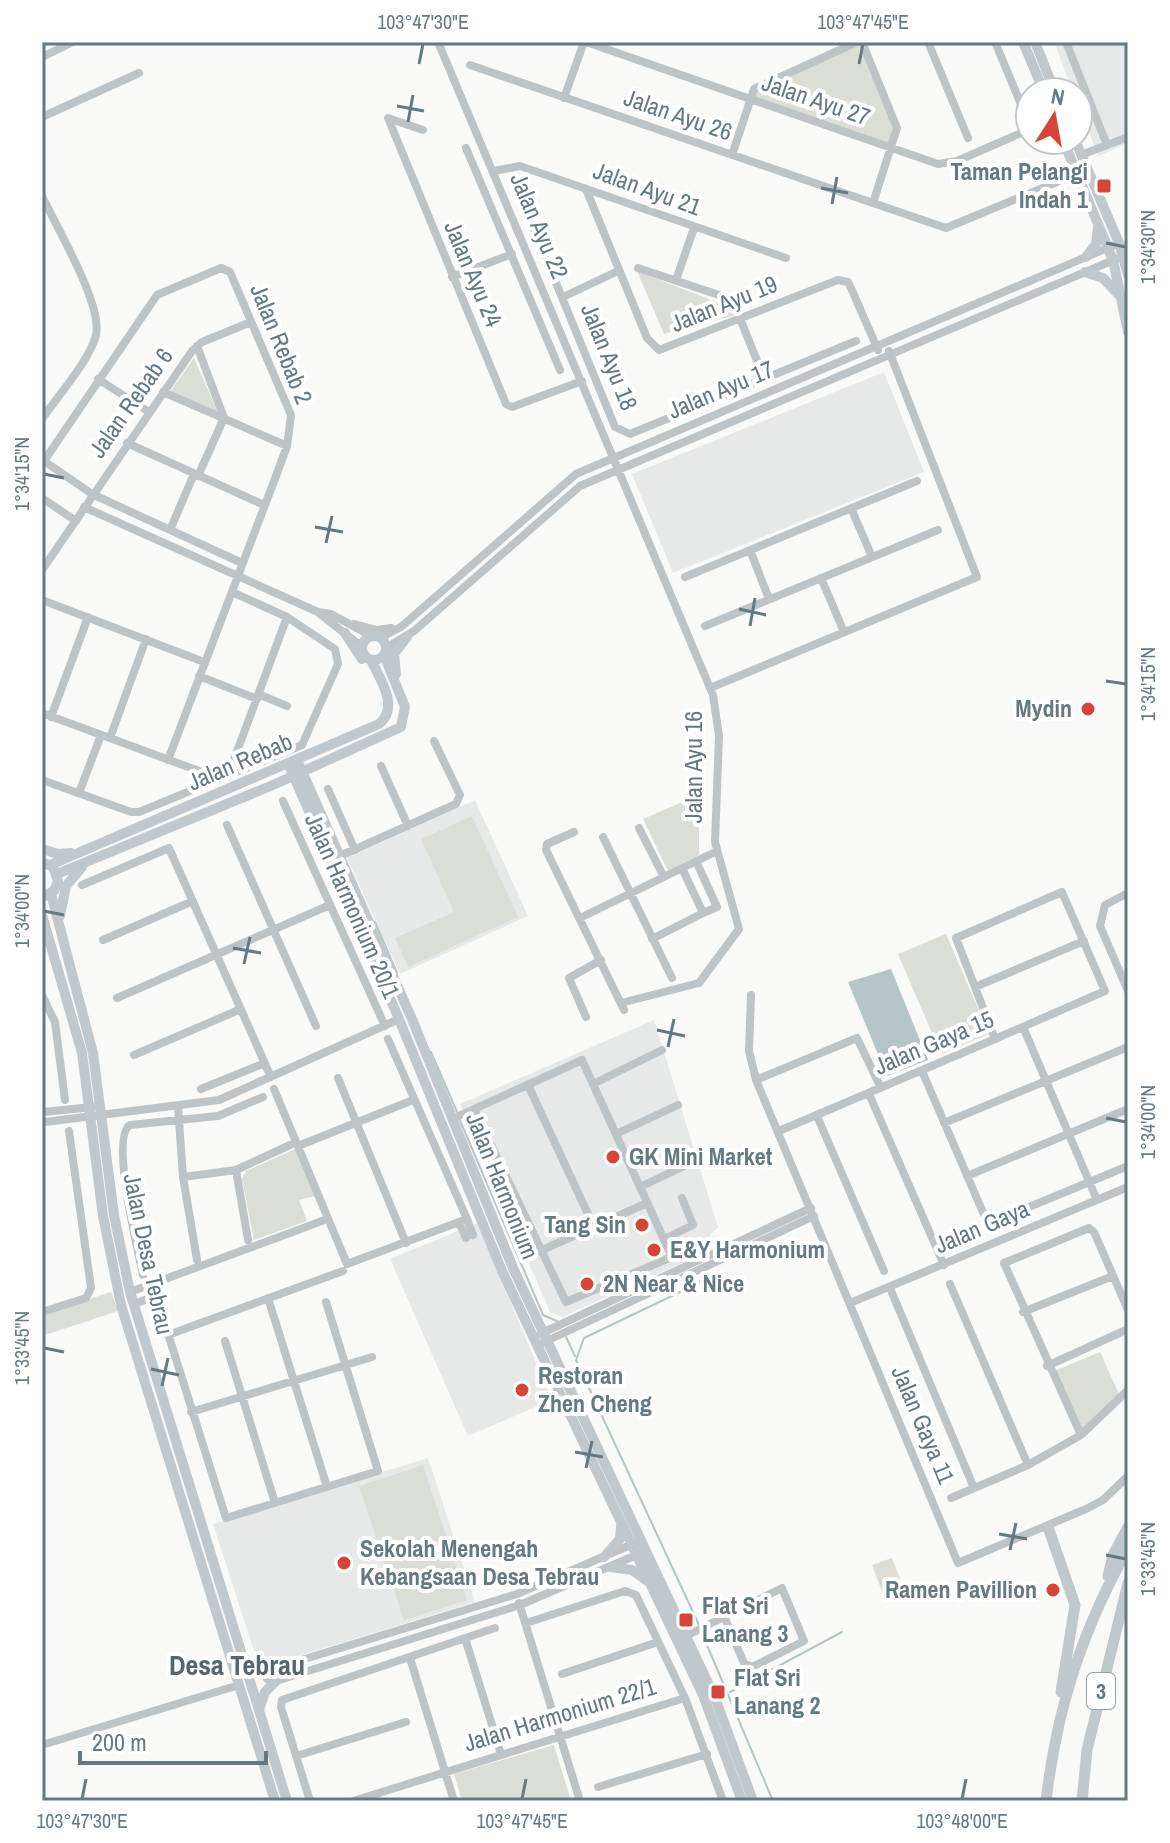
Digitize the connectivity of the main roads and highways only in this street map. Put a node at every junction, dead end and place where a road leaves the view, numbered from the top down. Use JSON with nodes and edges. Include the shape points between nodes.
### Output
{"nodes":[{"id":1,"x":1023,"y":42,"type":"edge"},
{"id":2,"x":1035,"y":42,"type":"edge"},
{"id":3,"x":1037,"y":76,"type":"edge"},
{"id":4,"x":1049,"y":76,"type":"edge"},
{"id":5,"x":1069,"y":156,"type":"edge"},
{"id":6,"x":1078,"y":156,"type":"edge"},
{"id":7,"x":1081,"y":156,"type":"edge"},
{"id":8,"x":1073,"y":166,"type":"junction"},
{"id":9,"x":1098,"y":224,"type":"junction"},
{"id":10,"x":1113,"y":245,"type":"junction"},
{"id":11,"x":1086,"y":257,"type":"road end"},
{"id":12,"x":1118,"y":258,"type":"junction"},
{"id":13,"x":1085,"y":272,"type":"road end"},
{"id":14,"x":1128,"y":275,"type":"edge"},
{"id":15,"x":1120,"y":296,"type":"junction"},
{"id":16,"x":1128,"y":332,"type":"edge"},
{"id":17,"x":347,"y":629,"type":"road end"},
{"id":18,"x":404,"y":632,"type":"road end"},
{"id":19,"x":380,"y":645,"type":"junction"},
{"id":20,"x":371,"y":660,"type":"junction"},
{"id":21,"x":382,"y":682,"type":"junction"},
{"id":22,"x":396,"y":682,"type":"junction"},
{"id":23,"x":293,"y":761,"type":"junction"},
{"id":24,"x":321,"y":764,"type":"junction"},
{"id":25,"x":298,"y":774,"type":"junction"},
{"id":26,"x":273,"y":785,"type":"junction"},
{"id":27,"x":306,"y":791,"type":"junction"},
{"id":28,"x":42,"y":849,"type":"edge"},
{"id":29,"x":84,"y":857,"type":"junction"},
{"id":30,"x":50,"y":867,"type":"edge"},
{"id":31,"x":46,"y":896,"type":"edge"},
{"id":32,"x":42,"y":915,"type":"edge"},
{"id":33,"x":60,"y":923,"type":"junction"},
{"id":34,"x":96,"y":1112,"type":"junction"},
{"id":35,"x":541,"y":1338,"type":"junction"},
{"id":36,"x":621,"y":1524,"type":"junction"},
{"id":37,"x":1048,"y":1527,"type":"road end"},
{"id":38,"x":1128,"y":1527,"type":"edge"},
{"id":39,"x":638,"y":1548,"type":"junction"},
{"id":40,"x":1128,"y":1548,"type":"edge"},
{"id":41,"x":648,"y":1581,"type":"junction"},
{"id":42,"x":1128,"y":1583,"type":"edge"},
{"id":43,"x":1104,"y":1592,"type":"junction"},
{"id":44,"x":239,"y":1652,"type":"junction"},
{"id":45,"x":272,"y":1669,"type":"road end"},
{"id":46,"x":276,"y":1681,"type":"road end"},
{"id":47,"x":1060,"y":1708,"type":"junction"},
{"id":48,"x":259,"y":1712,"type":"junction"},
{"id":49,"x":275,"y":1801,"type":"edge"},
{"id":50,"x":287,"y":1801,"type":"edge"},
{"id":51,"x":742,"y":1801,"type":"edge"},
{"id":52,"x":753,"y":1801,"type":"edge"},
{"id":53,"x":1046,"y":1801,"type":"edge"},
{"id":54,"x":1082,"y":1801,"type":"edge"}],
"edges":[{"from":1,"to":3,"type":"main road"},
{"from":2,"to":4,"type":"main road"},
{"from":5,"to":8,"type":"main road"},
{"from":6,"to":8,"type":"main road"},
{"from":7,"to":10,"type":"main road"},
{"from":8,"to":9,"type":"main road"},
{"from":9,"to":10,"type":"main road"},
{"from":9,"to":11,"type":"main road","via":[[1096,244]]},
{"from":10,"to":12,"type":"main road"},
{"from":12,"to":14,"type":"main road"},
{"from":12,"to":15,"type":"main road"},
{"from":13,"to":15,"type":"main road","via":[[1103,278]]},
{"from":15,"to":16,"type":"main road"},
{"from":17,"to":21,"type":"main road"},
{"from":18,"to":22,"type":"main road","via":[[394,654]]},
{"from":19,"to":20,"type":"main road"},
{"from":19,"to":20,"type":"main road","name":"Jalan Rebab","via":[[362,647]]},
{"from":19,"to":22,"type":"main road","name":"Jalan Rebab"},
{"from":20,"to":21,"type":"main road","name":"Jalan Rebab"},
{"from":21,"to":23,"type":"main road","name":"Jalan Rebab","via":[[389,706],[384,720]]},
{"from":22,"to":24,"type":"main road","name":"Jalan Rebab","via":[[405,707],[401,727]]},
{"from":23,"to":25,"type":"main road","name":"Jalan Harmonium"},
{"from":23,"to":29,"type":"main road","name":"Jalan Rebab"},
{"from":24,"to":25,"type":"main road","name":"Jalan Rebab"},
{"from":24,"to":27,"type":"main road"},
{"from":25,"to":26,"type":"main road","name":"Jalan Rebab"},
{"from":25,"to":27,"type":"main road","name":"Jalan Harmonium"},
{"from":26,"to":27,"type":"main road"},
{"from":26,"to":29,"type":"main road","name":"Jalan Rebab"},
{"from":27,"to":35,"type":"main road","name":"Jalan Harmonium","via":[[340,856],[454,1118]]},
{"from":27,"to":35,"type":"main road","name":"Jalan Harmonium","via":[[486,1230]]},
{"from":28,"to":29,"type":"main road"},
{"from":29,"to":30,"type":"main road","name":"Jalan Rebab"},
{"from":29,"to":33,"type":"main road","via":[[66,886]]},
{"from":30,"to":31,"type":"main road","via":[[58,885]]},
{"from":31,"to":33,"type":"main road","name":"Jalan Desa Tebrau"},
{"from":32,"to":34,"type":"main road","name":"Jalan Desa Tebrau","via":[[77,1027]]},
{"from":33,"to":34,"type":"main road","name":"Jalan Desa Tebrau","via":[[87,1021]]},
{"from":34,"to":44,"type":"main road","name":"Jalan Desa Tebrau","via":[[132,1298]]},
{"from":34,"to":49,"type":"main road","name":"Jalan Desa Tebrau","via":[[103,1216],[121,1305]]},
{"from":35,"to":36,"type":"main road","name":"Jalan Harmonium"},
{"from":35,"to":39,"type":"main road","name":"Jalan Harmonium"},
{"from":36,"to":39,"type":"main road","name":"Jalan Harmonium"},
{"from":36,"to":41,"type":"main road","via":[[608,1562]]},
{"from":37,"to":47,"type":"highway","via":[[1075,1605]]},
{"from":38,"to":43,"type":"highway","via":[[1113,1555]]},
{"from":39,"to":41,"type":"main road","name":"Jalan Harmonium"},
{"from":39,"to":52,"type":"main road","name":"Jalan Harmonium","via":[[715,1698]]},
{"from":40,"to":43,"type":"highway","number":"3"},
{"from":41,"to":51,"type":"main road","name":"Jalan Harmonium","via":[[703,1695]]},
{"from":42,"to":54,"type":"highway","number":"3","via":[[1087,1750]]},
{"from":43,"to":47,"type":"highway","number":"3"},
{"from":44,"to":45,"type":"main road","via":[[252,1666]]},
{"from":44,"to":48,"type":"main road","name":"Jalan Desa Tebrau"},
{"from":46,"to":48,"type":"main road","via":[[265,1692]]},
{"from":47,"to":53,"type":"highway","number":"3"},
{"from":48,"to":50,"type":"main road","name":"Jalan Desa Tebrau"}]}
